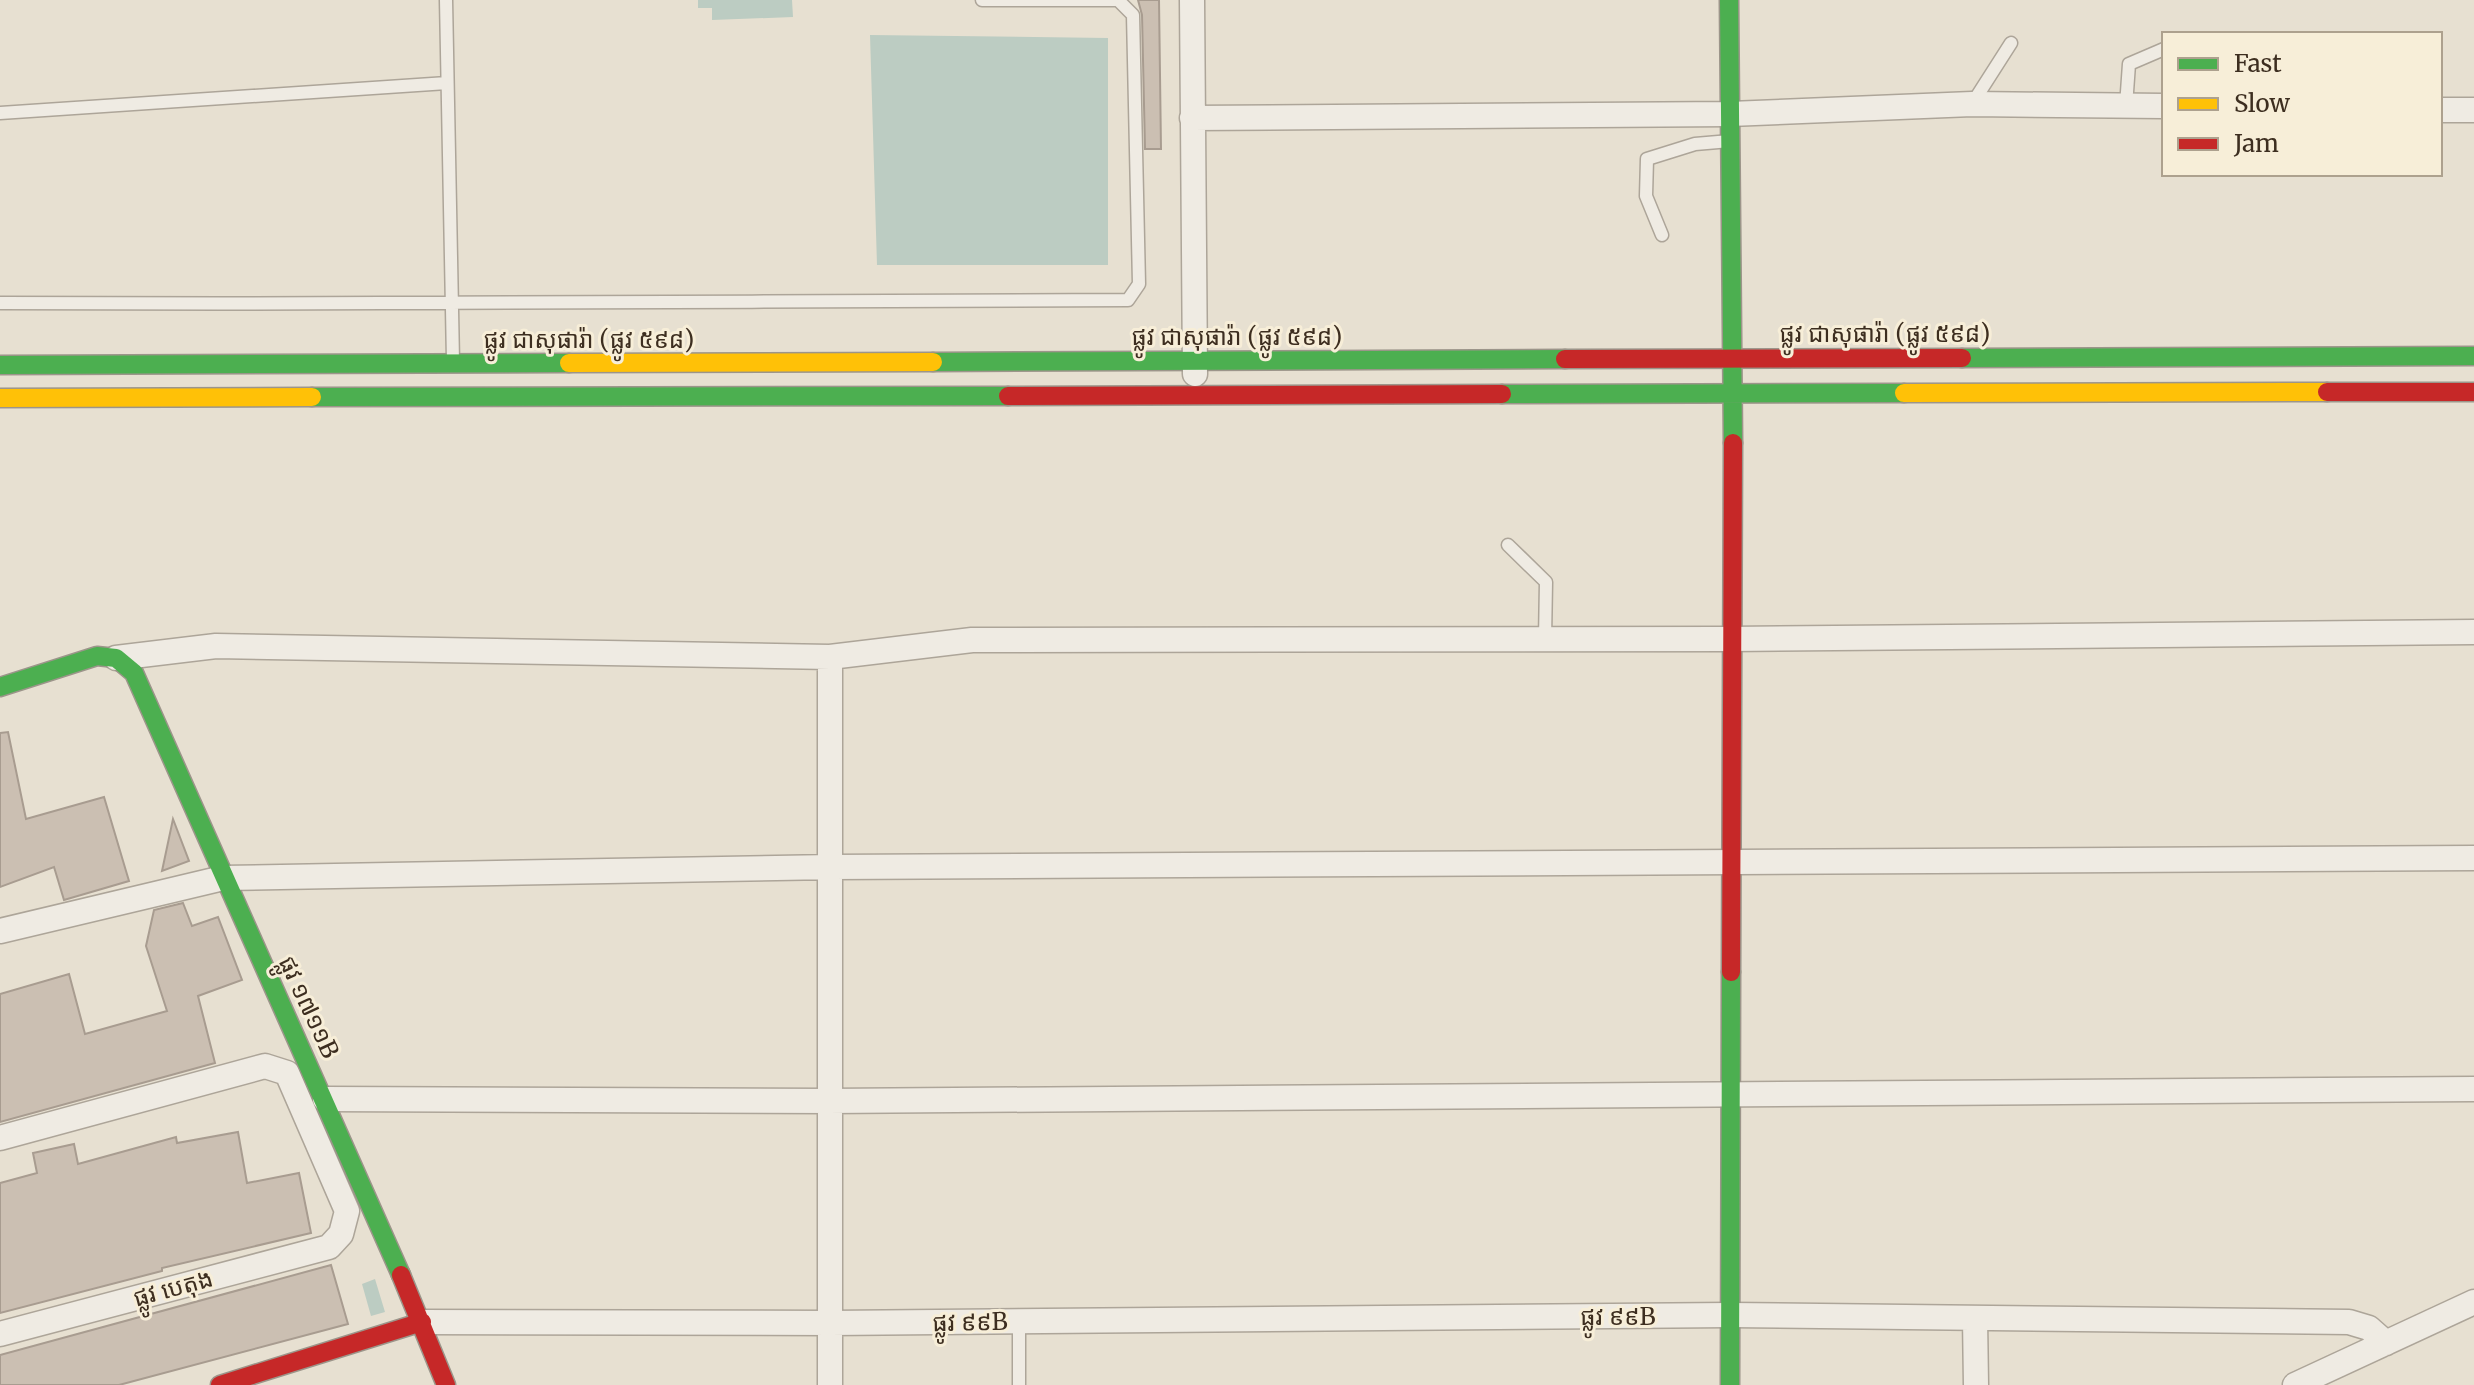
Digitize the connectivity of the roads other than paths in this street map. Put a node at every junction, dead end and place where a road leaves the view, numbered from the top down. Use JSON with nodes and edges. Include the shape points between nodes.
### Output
{"nodes":[{"id":1,"x":446,"y":0,"type":"edge"},
{"id":2,"x":982,"y":0,"type":"edge"},
{"id":3,"x":1192,"y":0,"type":"edge"},
{"id":4,"x":1729,"y":0,"type":"edge"},
{"id":5,"x":2011,"y":43,"type":"dead end"},
{"id":6,"x":2162,"y":50,"type":"edge"},
{"id":7,"x":447,"y":83,"type":"junction"},
{"id":8,"x":1972,"y":104,"type":"junction"},
{"id":9,"x":2126,"y":106,"type":"junction"},
{"id":10,"x":2162,"y":106,"type":"edge"},
{"id":11,"x":2442,"y":110,"type":"edge"},
{"id":12,"x":2474,"y":110,"type":"edge"},
{"id":13,"x":0,"y":113,"type":"edge"},
{"id":14,"x":1730,"y":114,"type":"junction"},
{"id":15,"x":1192,"y":118,"type":"junction"},
{"id":16,"x":1730,"y":141,"type":"junction"},
{"id":17,"x":1662,"y":235,"type":"dead end"},
{"id":18,"x":0,"y":303,"type":"edge"},
{"id":19,"x":453,"y":306,"type":"junction"},
{"id":20,"x":2474,"y":356,"type":"edge"},
{"id":21,"x":1733,"y":357,"type":"junction"},
{"id":22,"x":1194,"y":360,"type":"junction"},
{"id":23,"x":0,"y":365,"type":"edge"},
{"id":24,"x":454,"y":380,"type":"junction"},
{"id":25,"x":2474,"y":392,"type":"edge"},
{"id":26,"x":1733,"y":394,"type":"junction"},
{"id":27,"x":1195,"y":395,"type":"junction"},
{"id":28,"x":0,"y":398,"type":"edge"},
{"id":29,"x":1508,"y":545,"type":"dead end"},
{"id":30,"x":2474,"y":632,"type":"edge"},
{"id":31,"x":1545,"y":639,"type":"junction"},
{"id":32,"x":1730,"y":639,"type":"junction"},
{"id":33,"x":830,"y":657,"type":"junction"},
{"id":34,"x":116,"y":658,"type":"junction"},
{"id":35,"x":0,"y":687,"type":"edge"},
{"id":36,"x":2474,"y":858,"type":"edge"},
{"id":37,"x":1732,"y":865,"type":"junction"},
{"id":38,"x":832,"y":867,"type":"junction"},
{"id":39,"x":223,"y":878,"type":"junction"},
{"id":40,"x":0,"y":931,"type":"edge"},
{"id":41,"x":2474,"y":1089,"type":"edge"},
{"id":42,"x":1728,"y":1092,"type":"junction"},
{"id":43,"x":325,"y":1099,"type":"junction"},
{"id":44,"x":829,"y":1101,"type":"junction"},
{"id":45,"x":0,"y":1138,"type":"edge"},
{"id":46,"x":2474,"y":1302,"type":"edge"},
{"id":47,"x":1730,"y":1315,"type":"junction"},
{"id":48,"x":1975,"y":1318,"type":"junction"},
{"id":49,"x":1019,"y":1321,"type":"junction"},
{"id":50,"x":422,"y":1322,"type":"junction"},
{"id":51,"x":831,"y":1323,"type":"junction"},
{"id":52,"x":0,"y":1334,"type":"edge"},
{"id":53,"x":2386,"y":1343,"type":"junction"},
{"id":54,"x":256,"y":1380,"type":"edge"},
{"id":55,"x":220,"y":1385,"type":"edge"},
{"id":56,"x":446,"y":1385,"type":"edge"},
{"id":57,"x":830,"y":1385,"type":"edge"},
{"id":58,"x":1019,"y":1385,"type":"edge"},
{"id":59,"x":1730,"y":1385,"type":"edge"},
{"id":60,"x":1976,"y":1385,"type":"edge"},
{"id":61,"x":2295,"y":1385,"type":"edge"}],
"edges":[{"from":1,"to":7,"type":"lane"},
{"from":2,"to":19,"type":"lane","via":[[1118,0],[1133,15],[1139,284],[1128,300]]},
{"from":3,"to":15,"type":"street"},
{"from":4,"to":14,"type":"main road"},
{"from":5,"to":8,"type":"lane"},
{"from":6,"to":9,"type":"lane","via":[[2129,64]]},
{"from":7,"to":13,"type":"lane"},
{"from":7,"to":19,"type":"lane"},
{"from":8,"to":9,"type":"street"},
{"from":8,"to":14,"type":"street"},
{"from":9,"to":10,"type":"street"},
{"from":11,"to":12,"type":"street"},
{"from":14,"to":15,"type":"street"},
{"from":14,"to":16,"type":"main road"},
{"from":15,"to":22,"type":"street"},
{"from":16,"to":17,"type":"lane","via":[[1695,144],[1647,159],[1646,196]]},
{"from":16,"to":21,"type":"main road"},
{"from":18,"to":19,"type":"lane"},
{"from":19,"to":24,"type":"lane"},
{"from":20,"to":21,"type":"main road","name":"ផ្លូវ ជាសុផារ៉ា (ផ្លូវ ៥៩៨)"},
{"from":21,"to":22,"type":"main road","name":"ផ្លូវ ជាសុផារ៉ា (ផ្លូវ ៥៩៨)"},
{"from":21,"to":26,"type":"main road"},
{"from":22,"to":24,"type":"main road","name":"ផ្លូវ ជាសុផារ៉ា (ផ្លូវ ៥៩៨)"},
{"from":22,"to":27,"type":"street"},
{"from":23,"to":24,"type":"main road","name":"ផ្លូវ ជាសុផារ៉ា (ផ្លូវ ៥៩៨)"},
{"from":24,"to":27,"type":"main road","name":"ផ្លូវ ជាសុផារ៉ា (ផ្លូវ ៥៩៨)"},
{"from":24,"to":28,"type":"main road","name":"ផ្លូវ ជាសុផារ៉ា (ផ្លូវ ៥៩៨)"},
{"from":25,"to":26,"type":"main road","name":"ផ្លូវ ជាសុផារ៉ា (ផ្លូវ ៥៩៨)"},
{"from":26,"to":27,"type":"main road","name":"ផ្លូវ ជាសុផារ៉ា (ផ្លូវ ៥៩៨)"},
{"from":26,"to":32,"type":"main road"},
{"from":29,"to":31,"type":"lane","via":[[1546,582]]},
{"from":30,"to":32,"type":"street"},
{"from":31,"to":32,"type":"street"},
{"from":31,"to":33,"type":"street","via":[[972,640]]},
{"from":32,"to":37,"type":"main road"},
{"from":33,"to":34,"type":"street","via":[[216,646]]},
{"from":33,"to":38,"type":"street"},
{"from":34,"to":35,"type":"main road","via":[[97,656]]},
{"from":34,"to":39,"type":"main road","name":"ផ្លូវ ១៧១១B","via":[[134,673]]},
{"from":36,"to":37,"type":"street"},
{"from":37,"to":38,"type":"street"},
{"from":37,"to":42,"type":"main road"},
{"from":38,"to":39,"type":"street"},
{"from":38,"to":44,"type":"street"},
{"from":39,"to":40,"type":"street"},
{"from":39,"to":43,"type":"main road","name":"ផ្លូវ ១៧១១B"},
{"from":41,"to":42,"type":"street"},
{"from":42,"to":44,"type":"street"},
{"from":42,"to":47,"type":"main road"},
{"from":43,"to":44,"type":"street"},
{"from":43,"to":50,"type":"main road","name":"ផ្លូវ ១៧១១B"},
{"from":44,"to":51,"type":"street"},
{"from":45,"to":52,"type":"street","name":"ផ្លូវ បេតុង","via":[[276,1067],[287,1073],[347,1211],[341,1234],[329,1247]]},
{"from":46,"to":53,"type":"street"},
{"from":47,"to":48,"type":"street","name":"ផ្លូវ ៩៩B"},
{"from":47,"to":49,"type":"street","name":"ផ្លូវ ៩៩B"},
{"from":47,"to":59,"type":"main road"},
{"from":48,"to":53,"type":"street","name":"ផ្លូវ ៩៩B","via":[[2349,1322],[2369,1328]]},
{"from":48,"to":60,"type":"street"},
{"from":49,"to":51,"type":"street","name":"ផ្លូវ ៩៩B"},
{"from":49,"to":58,"type":"lane"},
{"from":50,"to":51,"type":"street","name":"ផ្លូវ ៩៩B"},
{"from":50,"to":54,"type":"main road","name":"ផ្លូវ ៩៩B"},
{"from":50,"to":56,"type":"main road","name":"ផ្លូវ ១៧១១B"},
{"from":51,"to":57,"type":"street"},
{"from":53,"to":61,"type":"street"},
{"from":54,"to":55,"type":"main road","name":"ផ្លូវ ៩៩B"}]}
